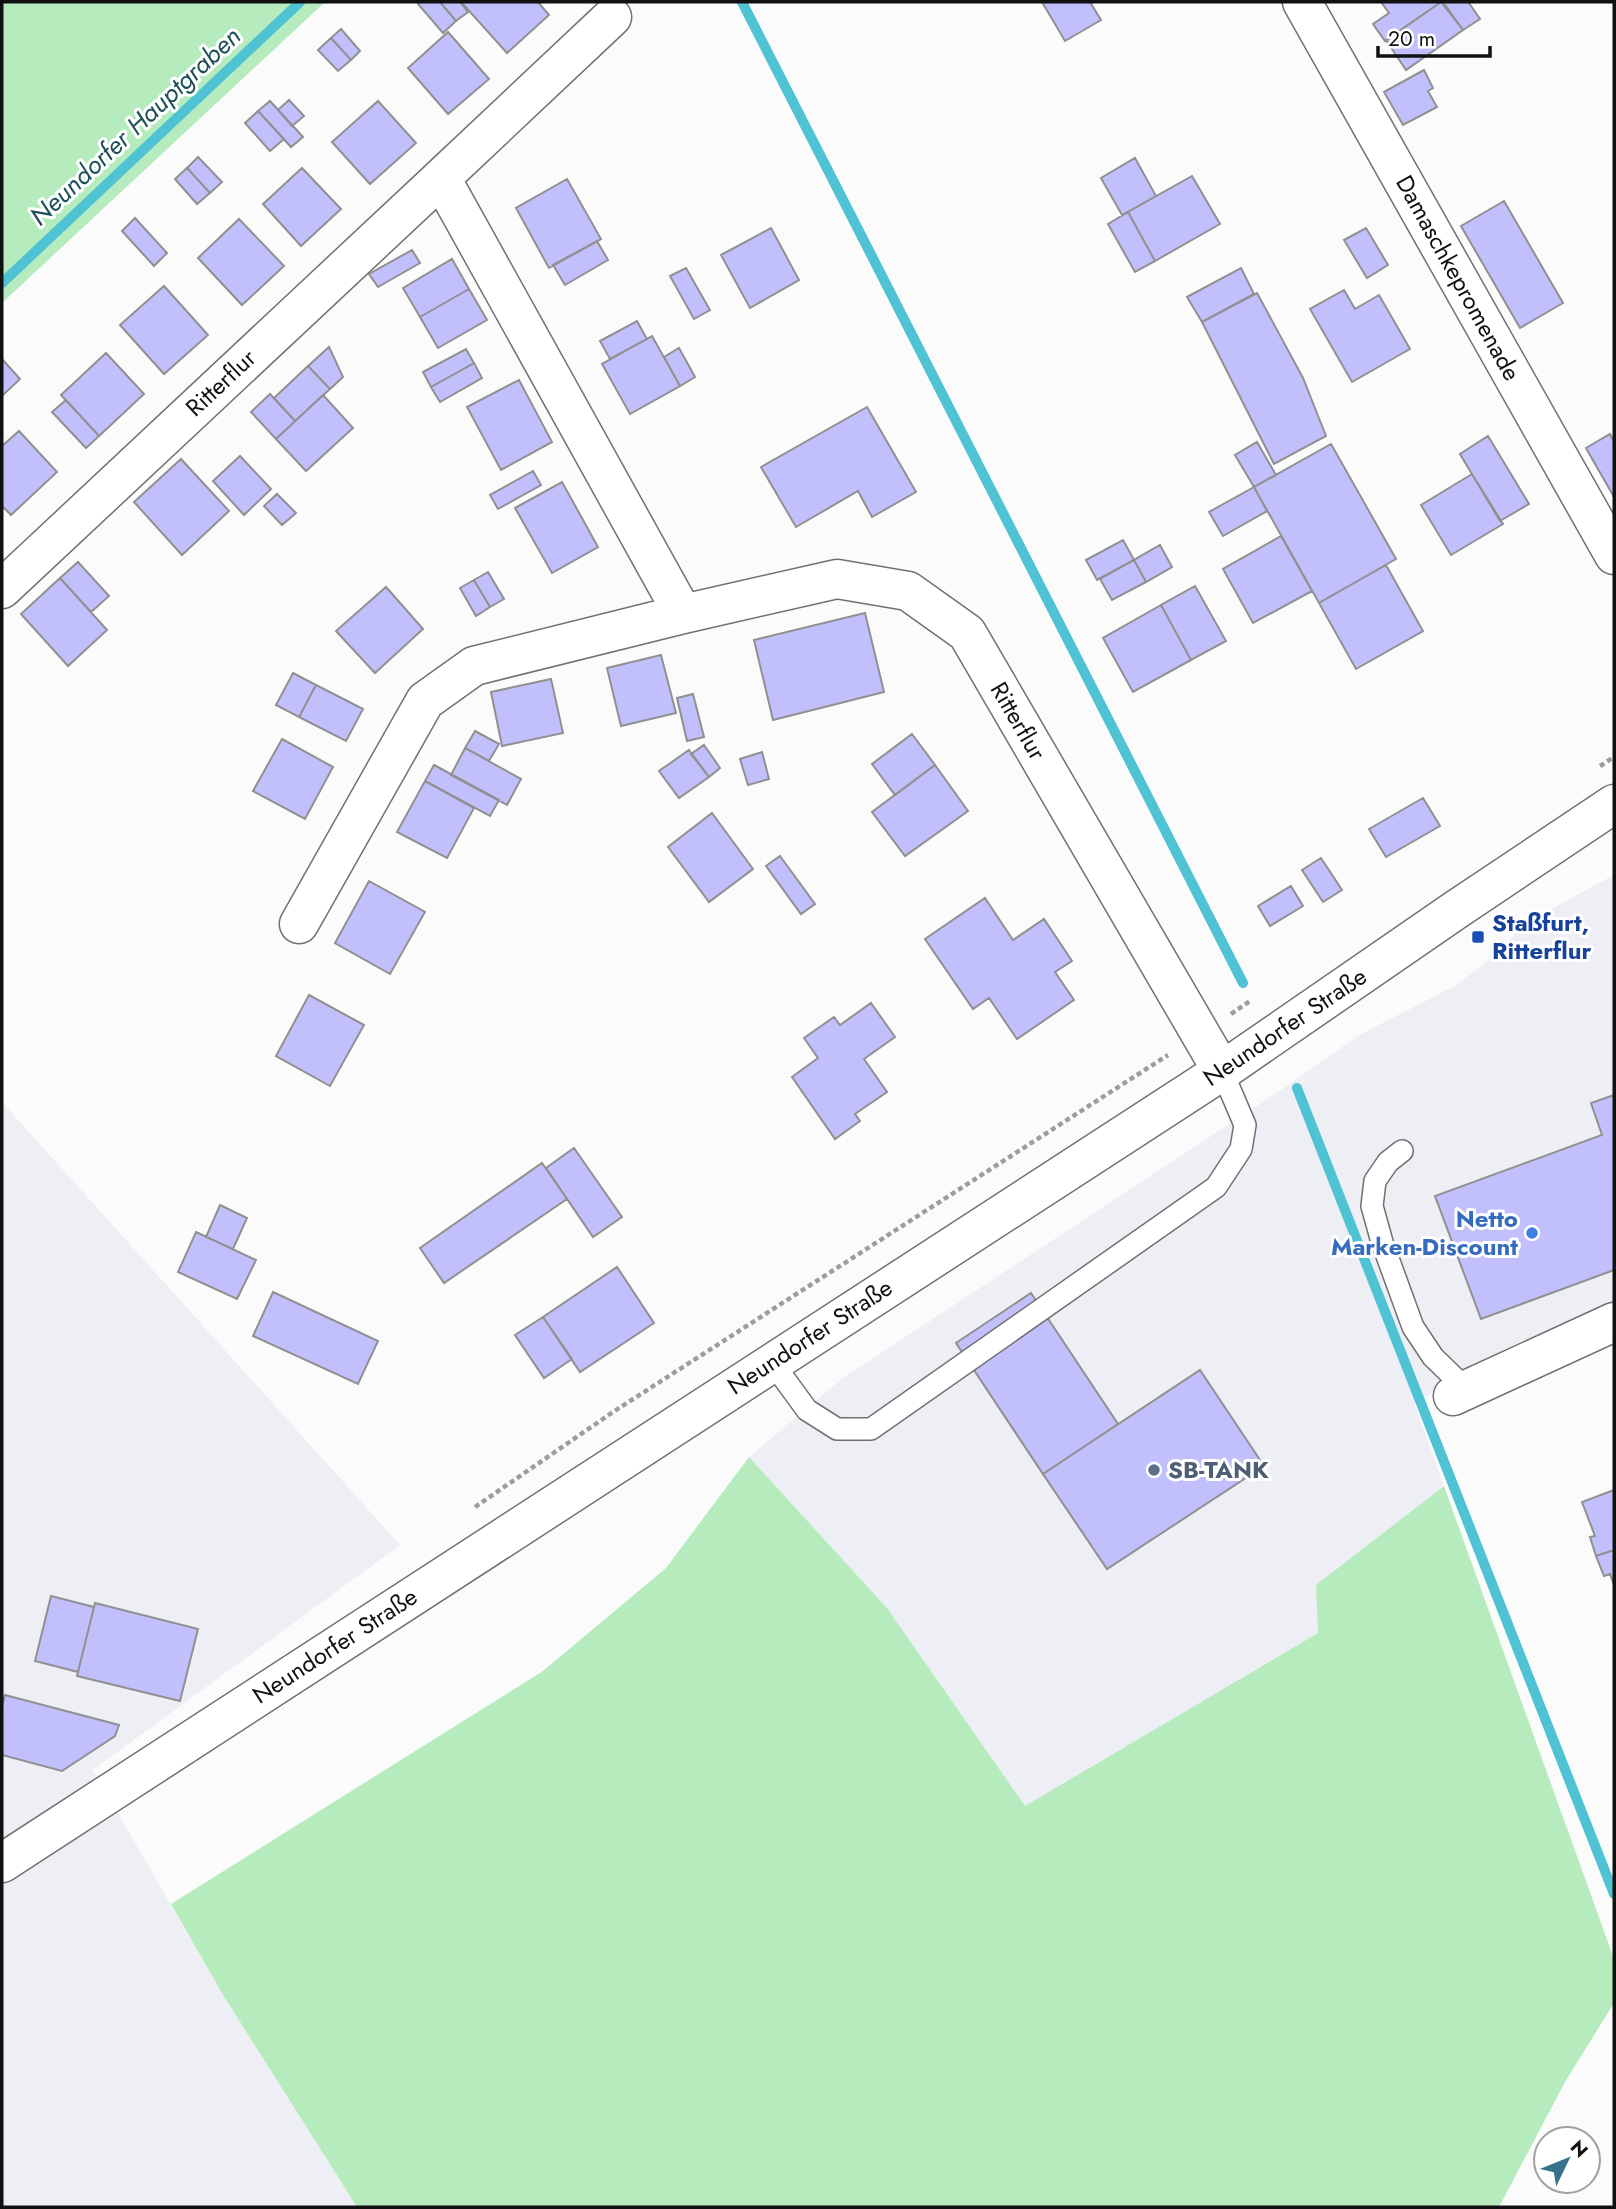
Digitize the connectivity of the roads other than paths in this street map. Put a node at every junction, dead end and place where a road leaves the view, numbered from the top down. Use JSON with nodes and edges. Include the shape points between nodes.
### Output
{"nodes":[{"id":1,"x":1308,"y":4,"type":"edge"},
{"id":2,"x":612,"y":17,"type":"dead end"},
{"id":3,"x":441,"y":177,"type":"junction"},
{"id":4,"x":1614,"y":555,"type":"edge"},
{"id":5,"x":2,"y":589,"type":"edge"},
{"id":6,"x":683,"y":614,"type":"junction"},
{"id":7,"x":1614,"y":804,"type":"edge"},
{"id":8,"x":299,"y":924,"type":"dead end"},
{"id":9,"x":1222,"y":1071,"type":"junction"},
{"id":10,"x":1402,"y":1151,"type":"dead end"},
{"id":11,"x":1614,"y":1322,"type":"edge"},
{"id":12,"x":772,"y":1362,"type":"junction"},
{"id":13,"x":1460,"y":1393,"type":"joint"},
{"id":14,"x":2,"y":1863,"type":"edge"}],
"edges":[{"from":1,"to":4,"type":"street","name":"Damaschkepromenade"},
{"from":2,"to":3,"type":"street","name":"Ritterflur"},
{"from":3,"to":5,"type":"street","name":"Ritterflur"},
{"from":3,"to":6,"type":"street"},
{"from":6,"to":8,"type":"street","name":"Ritterflur","via":[[474,666],[425,701]]},
{"from":6,"to":9,"type":"street","name":"Ritterflur","via":[[837,579],[908,591],[967,633]]},
{"from":7,"to":9,"type":"street","name":"Neundorfer Straße"},
{"from":9,"to":12,"type":"street","name":"Neundorfer Straße"},
{"from":9,"to":12,"type":"lane","via":[[1245,1125],[1241,1149],[1216,1186],[871,1429],[837,1429],[807,1410]]},
{"from":10,"to":13,"type":"lane","via":[[1375,1181],[1372,1206],[1413,1327]]},
{"from":11,"to":13,"type":"street"},
{"from":12,"to":14,"type":"street","name":"Neundorfer Straße"}]}
